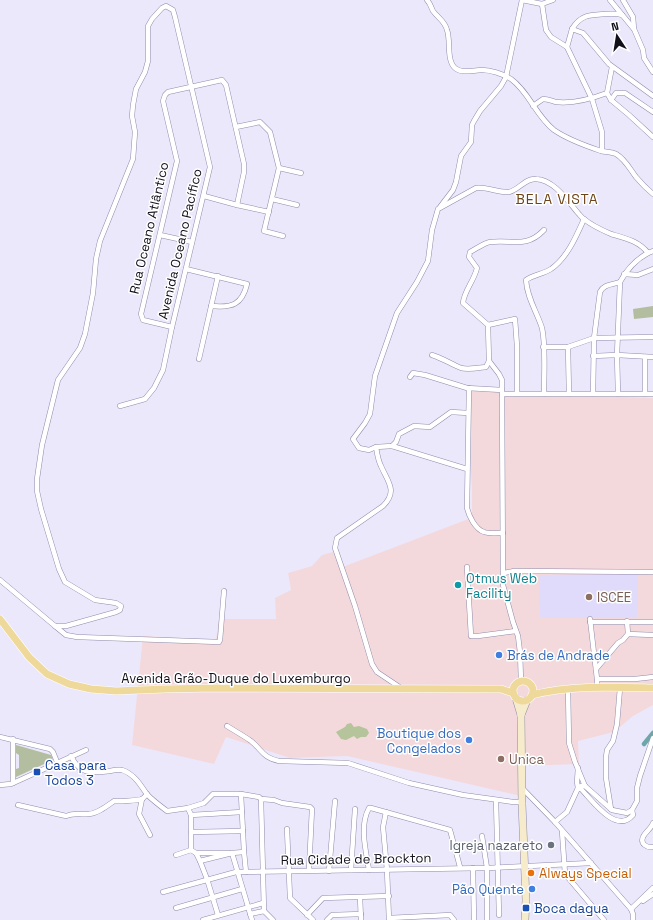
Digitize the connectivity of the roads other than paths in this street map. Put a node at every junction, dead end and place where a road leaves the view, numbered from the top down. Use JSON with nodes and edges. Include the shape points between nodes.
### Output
{"nodes":[{"id":1,"x":428,"y":0,"type":"edge"},
{"id":2,"x":522,"y":0,"type":"edge"},
{"id":3,"x":553,"y":0,"type":"edge"},
{"id":4,"x":610,"y":0,"type":"edge"},
{"id":5,"x":623,"y":0,"type":"edge"},
{"id":6,"x":542,"y":4,"type":"junction"},
{"id":7,"x":622,"y":15,"type":"junction"},
{"id":8,"x":572,"y":29,"type":"junction"},
{"id":9,"x":634,"y":29,"type":"junction"},
{"id":10,"x":567,"y":47,"type":"junction"},
{"id":11,"x":612,"y":67,"type":"junction"},
{"id":12,"x":653,"y":72,"type":"edge"},
{"id":13,"x":506,"y":77,"type":"junction"},
{"id":14,"x":192,"y":86,"type":"junction"},
{"id":15,"x":607,"y":93,"type":"junction"},
{"id":16,"x":653,"y":96,"type":"edge"},
{"id":17,"x":592,"y":99,"type":"junction"},
{"id":18,"x":611,"y":100,"type":"junction"},
{"id":19,"x":533,"y":106,"type":"junction"},
{"id":20,"x":653,"y":112,"type":"edge"},
{"id":21,"x":236,"y":127,"type":"junction"},
{"id":22,"x":653,"y":137,"type":"edge"},
{"id":23,"x":602,"y":151,"type":"junction"},
{"id":24,"x":279,"y":168,"type":"junction"},
{"id":25,"x":302,"y":173,"type":"dead end"},
{"id":26,"x":653,"y":194,"type":"edge"},
{"id":27,"x":204,"y":196,"type":"junction"},
{"id":28,"x":272,"y":199,"type":"junction"},
{"id":29,"x":237,"y":205,"type":"junction"},
{"id":30,"x":298,"y":205,"type":"dead end"},
{"id":31,"x":438,"y":209,"type":"junction"},
{"id":32,"x":269,"y":212,"type":"junction"},
{"id":33,"x":584,"y":219,"type":"junction"},
{"id":34,"x":544,"y":230,"type":"dead end"},
{"id":35,"x":160,"y":235,"type":"junction"},
{"id":36,"x":283,"y":236,"type":"dead end"},
{"id":37,"x":192,"y":242,"type":"junction"},
{"id":38,"x":651,"y":252,"type":"edge"},
{"id":39,"x":186,"y":269,"type":"junction"},
{"id":40,"x":653,"y":270,"type":"edge"},
{"id":41,"x":624,"y":274,"type":"junction"},
{"id":42,"x":218,"y":276,"type":"junction"},
{"id":43,"x":620,"y":282,"type":"junction"},
{"id":44,"x":211,"y":306,"type":"junction"},
{"id":45,"x":488,"y":325,"type":"junction"},
{"id":46,"x":172,"y":327,"type":"junction"},
{"id":47,"x":617,"y":337,"type":"junction"},
{"id":48,"x":653,"y":337,"type":"edge"},
{"id":49,"x":594,"y":338,"type":"junction"},
{"id":50,"x":543,"y":347,"type":"junction"},
{"id":51,"x":568,"y":347,"type":"junction"},
{"id":52,"x":432,"y":354,"type":"dead end"},
{"id":53,"x":617,"y":355,"type":"junction"},
{"id":54,"x":593,"y":356,"type":"junction"},
{"id":55,"x":645,"y":357,"type":"junction"},
{"id":56,"x":653,"y":357,"type":"edge"},
{"id":57,"x":199,"y":359,"type":"dead end"},
{"id":58,"x":490,"y":362,"type":"junction"},
{"id":59,"x":410,"y":377,"type":"dead end"},
{"id":60,"x":469,"y":388,"type":"junction"},
{"id":61,"x":502,"y":392,"type":"junction"},
{"id":62,"x":517,"y":394,"type":"junction"},
{"id":63,"x":544,"y":394,"type":"junction"},
{"id":64,"x":569,"y":394,"type":"junction"},
{"id":65,"x":593,"y":394,"type":"junction"},
{"id":66,"x":618,"y":394,"type":"junction"},
{"id":67,"x":645,"y":394,"type":"junction"},
{"id":68,"x":653,"y":394,"type":"edge"},
{"id":69,"x":120,"y":406,"type":"dead end"},
{"id":70,"x":468,"y":413,"type":"junction"},
{"id":71,"x":392,"y":446,"type":"junction"},
{"id":72,"x":376,"y":447,"type":"junction"},
{"id":73,"x":467,"y":470,"type":"junction"},
{"id":74,"x":504,"y":533,"type":"junction"},
{"id":75,"x":467,"y":567,"type":"dead end"},
{"id":76,"x":653,"y":572,"type":"edge"},
{"id":77,"x":504,"y":573,"type":"junction"},
{"id":78,"x":0,"y":580,"type":"edge"},
{"id":79,"x":224,"y":591,"type":"dead end"},
{"id":80,"x":0,"y":619,"type":"edge"},
{"id":81,"x":626,"y":621,"type":"junction"},
{"id":82,"x":653,"y":622,"type":"edge"},
{"id":83,"x":55,"y":626,"type":"junction"},
{"id":84,"x":516,"y":631,"type":"junction"},
{"id":85,"x":628,"y":634,"type":"junction"},
{"id":86,"x":653,"y":635,"type":"edge"},
{"id":87,"x":596,"y":669,"type":"junction"},
{"id":88,"x":653,"y":677,"type":"edge"},
{"id":89,"x":598,"y":679,"type":"junction"},
{"id":90,"x":521,"y":681,"type":"junction"},
{"id":91,"x":530,"y":684,"type":"junction"},
{"id":92,"x":597,"y":688,"type":"junction"},
{"id":93,"x":620,"y":688,"type":"junction"},
{"id":94,"x":653,"y":688,"type":"edge"},
{"id":95,"x":403,"y":689,"type":"junction"},
{"id":96,"x":568,"y":689,"type":"junction"},
{"id":97,"x":546,"y":691,"type":"junction"},
{"id":98,"x":514,"y":692,"type":"junction"},
{"id":99,"x":530,"y":698,"type":"junction"},
{"id":100,"x":521,"y":714,"type":"junction"},
{"id":101,"x":227,"y":726,"type":"dead end"},
{"id":102,"x":0,"y":737,"type":"edge"},
{"id":103,"x":653,"y":738,"type":"edge"},
{"id":104,"x":13,"y":739,"type":"junction"},
{"id":105,"x":86,"y":750,"type":"dead end"},
{"id":106,"x":71,"y":756,"type":"junction"},
{"id":107,"x":58,"y":762,"type":"junction"},
{"id":108,"x":578,"y":768,"type":"junction"},
{"id":109,"x":13,"y":783,"type":"junction"},
{"id":110,"x":0,"y":785,"type":"edge"},
{"id":111,"x":585,"y":786,"type":"junction"},
{"id":112,"x":522,"y":787,"type":"junction"},
{"id":113,"x":578,"y":788,"type":"junction"},
{"id":114,"x":147,"y":794,"type":"junction"},
{"id":115,"x":241,"y":794,"type":"junction"},
{"id":116,"x":142,"y":799,"type":"junction"},
{"id":117,"x":261,"y":799,"type":"junction"},
{"id":118,"x":496,"y":800,"type":"junction"},
{"id":119,"x":335,"y":801,"type":"dead end"},
{"id":120,"x":522,"y":802,"type":"junction"},
{"id":121,"x":18,"y":805,"type":"dead end"},
{"id":122,"x":188,"y":808,"type":"junction"},
{"id":123,"x":355,"y":809,"type":"dead end"},
{"id":124,"x":611,"y":809,"type":"junction"},
{"id":125,"x":632,"y":810,"type":"junction"},
{"id":126,"x":242,"y":812,"type":"junction"},
{"id":127,"x":386,"y":812,"type":"junction"},
{"id":128,"x":191,"y":815,"type":"junction"},
{"id":129,"x":555,"y":822,"type":"junction"},
{"id":130,"x":653,"y":823,"type":"edge"},
{"id":131,"x":287,"y":829,"type":"dead end"},
{"id":132,"x":562,"y":830,"type":"junction"},
{"id":133,"x":243,"y":831,"type":"junction"},
{"id":134,"x":191,"y":832,"type":"junction"},
{"id":135,"x":150,"y":835,"type":"dead end"},
{"id":136,"x":482,"y":836,"type":"dead end"},
{"id":137,"x":653,"y":847,"type":"edge"},
{"id":138,"x":193,"y":852,"type":"junction"},
{"id":139,"x":244,"y":852,"type":"junction"},
{"id":140,"x":232,"y":853,"type":"junction"},
{"id":141,"x":176,"y":855,"type":"dead end"},
{"id":142,"x":200,"y":861,"type":"junction"},
{"id":143,"x":591,"y":864,"type":"junction"},
{"id":144,"x":563,"y":865,"type":"junction"},
{"id":145,"x":525,"y":866,"type":"junction"},
{"id":146,"x":460,"y":867,"type":"junction"},
{"id":147,"x":498,"y":867,"type":"junction"},
{"id":148,"x":473,"y":868,"type":"junction"},
{"id":149,"x":487,"y":868,"type":"junction"},
{"id":150,"x":309,"y":870,"type":"junction"},
{"id":151,"x":351,"y":870,"type":"junction"},
{"id":152,"x":369,"y":870,"type":"junction"},
{"id":153,"x":387,"y":870,"type":"junction"},
{"id":154,"x":263,"y":871,"type":"junction"},
{"id":155,"x":288,"y":871,"type":"junction"},
{"id":156,"x":329,"y":871,"type":"junction"},
{"id":157,"x":236,"y":872,"type":"junction"},
{"id":158,"x":246,"y":872,"type":"junction"},
{"id":159,"x":207,"y":879,"type":"junction"},
{"id":160,"x":653,"y":888,"type":"edge"},
{"id":161,"x":242,"y":889,"type":"junction"},
{"id":162,"x":163,"y":892,"type":"dead end"},
{"id":163,"x":653,"y":894,"type":"edge"},
{"id":164,"x":388,"y":896,"type":"junction"},
{"id":165,"x":213,"y":897,"type":"junction"},
{"id":166,"x":360,"y":897,"type":"junction"},
{"id":167,"x":263,"y":903,"type":"junction"},
{"id":168,"x":638,"y":903,"type":"junction"},
{"id":169,"x":248,"y":907,"type":"junction"},
{"id":170,"x":176,"y":908,"type":"dead end"},
{"id":171,"x":631,"y":909,"type":"junction"},
{"id":172,"x":264,"y":911,"type":"junction"},
{"id":173,"x":250,"y":914,"type":"junction"},
{"id":174,"x":361,"y":914,"type":"junction"},
{"id":175,"x":218,"y":915,"type":"junction"},
{"id":176,"x":307,"y":915,"type":"junction"},
{"id":177,"x":499,"y":915,"type":"dead end"},
{"id":178,"x":350,"y":917,"type":"edge"},
{"id":179,"x":425,"y":918,"type":"edge"},
{"id":180,"x":389,"y":919,"type":"edge"},
{"id":181,"x":203,"y":920,"type":"edge"},
{"id":182,"x":252,"y":920,"type":"edge"},
{"id":183,"x":273,"y":920,"type":"edge"},
{"id":184,"x":313,"y":920,"type":"edge"},
{"id":185,"x":327,"y":920,"type":"edge"},
{"id":186,"x":361,"y":920,"type":"edge"},
{"id":187,"x":454,"y":920,"type":"edge"},
{"id":188,"x":474,"y":920,"type":"edge"},
{"id":189,"x":487,"y":920,"type":"edge"},
{"id":190,"x":525,"y":920,"type":"edge"},
{"id":191,"x":604,"y":920,"type":"edge"},
{"id":192,"x":633,"y":920,"type":"edge"}],
"edges":[{"from":1,"to":13,"type":"street","via":[[432,10],[446,25],[449,54],[456,69],[490,71]]},
{"from":2,"to":6,"type":"street"},
{"from":2,"to":13,"type":"street"},
{"from":3,"to":6,"type":"street"},
{"from":4,"to":7,"type":"street"},
{"from":5,"to":9,"type":"street","via":[[633,17]]},
{"from":6,"to":10,"type":"street","via":[[546,30],[550,38]]},
{"from":7,"to":8,"type":"street","via":[[616,13],[585,16]]},
{"from":7,"to":9,"type":"street"},
{"from":8,"to":10,"type":"street"},
{"from":8,"to":11,"type":"street","via":[[582,33]]},
{"from":9,"to":12,"type":"street","via":[[646,63]]},
{"from":10,"to":17,"type":"street"},
{"from":11,"to":15,"type":"street"},
{"from":11,"to":16,"type":"street"},
{"from":13,"to":19,"type":"street","via":[[511,79]]},
{"from":13,"to":31,"type":"street","via":[[474,121],[471,142],[461,156],[454,186]]},
{"from":14,"to":21,"type":"street","name":"Rua Oceano Atlântico","via":[[222,80],[226,85]]},
{"from":14,"to":27,"type":"street","name":"Avenida Oceano Pacífico","via":[[210,167]]},
{"from":14,"to":35,"type":"street","name":"Rua Oceano Atlântico","via":[[168,92],[163,101],[177,161]]},
{"from":14,"to":83,"type":"street","name":"Avenida Oceano Pacífico","via":[[173,10],[166,6],[148,26],[148,61],[136,89],[133,105],[133,159],[100,241],[85,334],[80,348],[58,380],[42,445],[37,479],[41,509],[65,582],[94,600],[121,606],[116,612],[66,626]]},
{"from":15,"to":17,"type":"street"},
{"from":15,"to":18,"type":"street"},
{"from":17,"to":19,"type":"street","via":[[567,102],[543,99]]},
{"from":17,"to":23,"type":"street","via":[[602,132]]},
{"from":18,"to":20,"type":"street","via":[[616,93],[625,93]]},
{"from":18,"to":22,"type":"street"},
{"from":19,"to":23,"type":"street","via":[[544,121],[556,131]]},
{"from":21,"to":24,"type":"street","via":[[260,122],[265,126],[270,132]]},
{"from":21,"to":29,"type":"street","via":[[244,164]]},
{"from":23,"to":26,"type":"street","via":[[615,153],[622,158],[636,178]]},
{"from":24,"to":25,"type":"street"},
{"from":24,"to":28,"type":"street"},
{"from":27,"to":29,"type":"street"},
{"from":27,"to":37,"type":"street","name":"Avenida Oceano Pacífico"},
{"from":28,"to":30,"type":"street"},
{"from":28,"to":32,"type":"street"},
{"from":29,"to":32,"type":"street"},
{"from":31,"to":33,"type":"street","via":[[476,188],[510,192],[535,178],[556,189]]},
{"from":31,"to":72,"type":"street","via":[[428,261],[397,313],[375,376],[370,414],[353,439],[359,448],[369,450]]},
{"from":32,"to":36,"type":"street","via":[[264,231]]},
{"from":33,"to":38,"type":"street"},
{"from":33,"to":50,"type":"street","via":[[574,241],[561,259],[551,269],[526,280],[526,288],[541,327]]},
{"from":34,"to":45,"type":"street","via":[[530,241],[488,243],[470,252],[469,257],[477,268],[463,303]]},
{"from":35,"to":37,"type":"street"},
{"from":35,"to":46,"type":"street","name":"Rua Oceano Atlântico","via":[[141,314],[143,320]]},
{"from":37,"to":39,"type":"street","name":"Avenida Oceano Pacífico"},
{"from":38,"to":41,"type":"street","via":[[636,260]]},
{"from":39,"to":42,"type":"street"},
{"from":39,"to":46,"type":"street","name":"Avenida Oceano Pacífico"},
{"from":40,"to":41,"type":"street","via":[[638,275]]},
{"from":41,"to":43,"type":"street"},
{"from":42,"to":44,"type":"street"},
{"from":42,"to":44,"type":"street","via":[[247,284],[245,293],[238,302],[225,307]]},
{"from":43,"to":47,"type":"street"},
{"from":43,"to":49,"type":"street","via":[[606,285],[600,292]]},
{"from":44,"to":57,"type":"street"},
{"from":45,"to":58,"type":"street"},
{"from":45,"to":62,"type":"street","via":[[515,319]]},
{"from":46,"to":69,"type":"street","name":"Avenida Oceano Pacífico","via":[[163,370],[154,388],[145,399]]},
{"from":47,"to":48,"type":"street"},
{"from":47,"to":49,"type":"street"},
{"from":47,"to":53,"type":"street"},
{"from":49,"to":51,"type":"street"},
{"from":49,"to":54,"type":"street"},
{"from":50,"to":51,"type":"street"},
{"from":50,"to":63,"type":"street"},
{"from":51,"to":64,"type":"street"},
{"from":52,"to":58,"type":"street","via":[[462,368],[486,367]]},
{"from":53,"to":54,"type":"street"},
{"from":53,"to":55,"type":"street"},
{"from":53,"to":66,"type":"street"},
{"from":54,"to":65,"type":"street"},
{"from":55,"to":56,"type":"street"},
{"from":55,"to":67,"type":"street"},
{"from":58,"to":61,"type":"street","via":[[502,380]]},
{"from":59,"to":60,"type":"street","via":[[413,373],[425,375]]},
{"from":60,"to":61,"type":"street"},
{"from":60,"to":70,"type":"street"},
{"from":61,"to":62,"type":"street"},
{"from":61,"to":74,"type":"street"},
{"from":62,"to":63,"type":"street"},
{"from":63,"to":64,"type":"street"},
{"from":64,"to":65,"type":"street"},
{"from":65,"to":66,"type":"street"},
{"from":66,"to":67,"type":"street"},
{"from":67,"to":68,"type":"street"},
{"from":70,"to":71,"type":"street","via":[[451,412],[430,427],[414,426],[399,434]]},
{"from":70,"to":73,"type":"street"},
{"from":71,"to":72,"type":"street"},
{"from":71,"to":73,"type":"street"},
{"from":72,"to":95,"type":"street","via":[[380,464],[391,487],[389,501],[337,538],[334,548],[372,664],[377,672]]},
{"from":73,"to":74,"type":"street","via":[[469,515],[483,532]]},
{"from":74,"to":77,"type":"street"},
{"from":75,"to":84,"type":"street","via":[[471,636]]},
{"from":76,"to":77,"type":"street"},
{"from":77,"to":84,"type":"street","via":[[504,585]]},
{"from":78,"to":83,"type":"street"},
{"from":79,"to":83,"type":"street","via":[[219,642],[77,637],[66,635]]},
{"from":80,"to":95,"type":"main road","name":"Avenida Grão-Duque do Luxemburgo","via":[[41,669],[60,681],[78,687],[116,691],[202,688]]},
{"from":81,"to":82,"type":"street"},
{"from":81,"to":85,"type":"street"},
{"from":81,"to":87,"type":"street","via":[[590,621]]},
{"from":84,"to":90,"type":"street"},
{"from":85,"to":86,"type":"street"},
{"from":85,"to":87,"type":"street"},
{"from":87,"to":89,"type":"street"},
{"from":88,"to":89,"type":"street"},
{"from":89,"to":92,"type":"street"},
{"from":90,"to":91,"type":"main road"},
{"from":90,"to":98,"type":"main road"},
{"from":91,"to":97,"type":"main road"},
{"from":91,"to":99,"type":"main road","via":[[533,689]]},
{"from":92,"to":93,"type":"main road"},
{"from":92,"to":96,"type":"main road"},
{"from":93,"to":94,"type":"main road"},
{"from":93,"to":124,"type":"street","via":[[617,724],[607,750],[605,768]]},
{"from":95,"to":98,"type":"main road","name":"Avenida Grão-Duque do Luxemburgo","via":[[501,689]]},
{"from":96,"to":97,"type":"main road"},
{"from":96,"to":108,"type":"street","via":[[569,743]]},
{"from":97,"to":99,"type":"main road"},
{"from":98,"to":99,"type":"main road","via":[[521,701]]},
{"from":98,"to":100,"type":"street"},
{"from":99,"to":100,"type":"street"},
{"from":100,"to":112,"type":"street"},
{"from":101,"to":118,"type":"street","via":[[273,760],[348,763],[409,783]]},
{"from":102,"to":104,"type":"street"},
{"from":103,"to":125,"type":"street"},
{"from":104,"to":107,"type":"street","via":[[52,750]]},
{"from":104,"to":109,"type":"street"},
{"from":105,"to":106,"type":"street"},
{"from":106,"to":107,"type":"street"},
{"from":106,"to":114,"type":"street","via":[[76,765],[83,770],[121,770],[142,785]]},
{"from":107,"to":109,"type":"street"},
{"from":108,"to":111,"type":"street"},
{"from":108,"to":113,"type":"street"},
{"from":109,"to":110,"type":"street"},
{"from":111,"to":113,"type":"street"},
{"from":111,"to":124,"type":"street"},
{"from":112,"to":120,"type":"street"},
{"from":112,"to":129,"type":"street"},
{"from":113,"to":125,"type":"street","via":[[612,820],[627,820],[632,815]]},
{"from":113,"to":129,"type":"street","via":[[567,812]]},
{"from":114,"to":116,"type":"street"},
{"from":114,"to":122,"type":"street","via":[[167,811]]},
{"from":115,"to":117,"type":"street"},
{"from":115,"to":122,"type":"street","via":[[213,794],[204,803]]},
{"from":115,"to":126,"type":"street"},
{"from":116,"to":121,"type":"street","via":[[114,801],[96,812],[66,816]]},
{"from":116,"to":135,"type":"street","via":[[139,814]]},
{"from":117,"to":150,"type":"street","via":[[311,808]]},
{"from":117,"to":154,"type":"street"},
{"from":118,"to":120,"type":"street"},
{"from":118,"to":147,"type":"street"},
{"from":119,"to":156,"type":"street"},
{"from":120,"to":145,"type":"street"},
{"from":122,"to":128,"type":"street"},
{"from":123,"to":151,"type":"street"},
{"from":124,"to":125,"type":"street","via":[[627,813]]},
{"from":126,"to":128,"type":"street"},
{"from":126,"to":133,"type":"street"},
{"from":127,"to":146,"type":"street","via":[[450,830]]},
{"from":127,"to":152,"type":"street","via":[[369,808],[366,813],[364,838]]},
{"from":127,"to":153,"type":"street","via":[[383,827]]},
{"from":128,"to":134,"type":"street"},
{"from":129,"to":132,"type":"street"},
{"from":130,"to":137,"type":"street","via":[[644,835],[643,841],[647,847]]},
{"from":131,"to":155,"type":"street"},
{"from":132,"to":143,"type":"street"},
{"from":132,"to":144,"type":"street"},
{"from":133,"to":134,"type":"street"},
{"from":133,"to":139,"type":"street"},
{"from":134,"to":138,"type":"street"},
{"from":136,"to":149,"type":"street"},
{"from":138,"to":140,"type":"street"},
{"from":138,"to":141,"type":"street"},
{"from":138,"to":142,"type":"street"},
{"from":139,"to":140,"type":"street"},
{"from":139,"to":158,"type":"street"},
{"from":140,"to":142,"type":"street"},
{"from":140,"to":157,"type":"street"},
{"from":142,"to":159,"type":"street"},
{"from":143,"to":144,"type":"street","name":"Rua Cidade de Brockton"},
{"from":143,"to":171,"type":"street"},
{"from":144,"to":145,"type":"street","name":"Rua Cidade de Brockton"},
{"from":144,"to":191,"type":"street","via":[[564,874]]},
{"from":145,"to":147,"type":"street","name":"Rua Cidade de Brockton"},
{"from":145,"to":190,"type":"street"},
{"from":146,"to":148,"type":"street","name":"Rua Cidade de Brockton"},
{"from":146,"to":153,"type":"street","name":"Rua Cidade de Brockton"},
{"from":147,"to":149,"type":"street","name":"Rua Cidade de Brockton"},
{"from":147,"to":177,"type":"street"},
{"from":148,"to":149,"type":"street","name":"Rua Cidade de Brockton"},
{"from":148,"to":188,"type":"street"},
{"from":149,"to":189,"type":"street"},
{"from":150,"to":155,"type":"street","name":"Rua Cidade de Brockton"},
{"from":150,"to":156,"type":"street","name":"Rua Cidade de Brockton"},
{"from":151,"to":152,"type":"street","name":"Rua Cidade de Brockton"},
{"from":151,"to":156,"type":"street","name":"Rua Cidade de Brockton"},
{"from":152,"to":153,"type":"street","name":"Rua Cidade de Brockton"},
{"from":153,"to":164,"type":"street"},
{"from":154,"to":155,"type":"street","name":"Rua Cidade de Brockton"},
{"from":154,"to":158,"type":"street","name":"Rua Cidade de Brockton"},
{"from":154,"to":167,"type":"street"},
{"from":155,"to":176,"type":"street","via":[[290,898]]},
{"from":157,"to":158,"type":"street","name":"Rua Cidade de Brockton"},
{"from":157,"to":159,"type":"street","name":"Rua Cidade de Brockton"},
{"from":157,"to":161,"type":"street"},
{"from":159,"to":162,"type":"street","name":"Rua Cidade de Brockton"},
{"from":159,"to":165,"type":"street"},
{"from":160,"to":168,"type":"street"},
{"from":161,"to":165,"type":"street"},
{"from":161,"to":169,"type":"street"},
{"from":163,"to":168,"type":"street"},
{"from":164,"to":166,"type":"street"},
{"from":164,"to":180,"type":"street"},
{"from":165,"to":170,"type":"street"},
{"from":165,"to":175,"type":"street"},
{"from":166,"to":174,"type":"street"},
{"from":166,"to":176,"type":"street","via":[[323,898]]},
{"from":167,"to":169,"type":"street"},
{"from":167,"to":172,"type":"street"},
{"from":168,"to":171,"type":"street"},
{"from":169,"to":173,"type":"street"},
{"from":169,"to":175,"type":"street"},
{"from":171,"to":192,"type":"street"},
{"from":172,"to":173,"type":"street"},
{"from":172,"to":183,"type":"street"},
{"from":173,"to":182,"type":"street"},
{"from":174,"to":178,"type":"street"},
{"from":174,"to":186,"type":"street"},
{"from":175,"to":181,"type":"street"},
{"from":176,"to":184,"type":"street"},
{"from":178,"to":185,"type":"street","via":[[332,915]]},
{"from":179,"to":180,"type":"street"},
{"from":179,"to":187,"type":"street","via":[[450,915]]}]}
